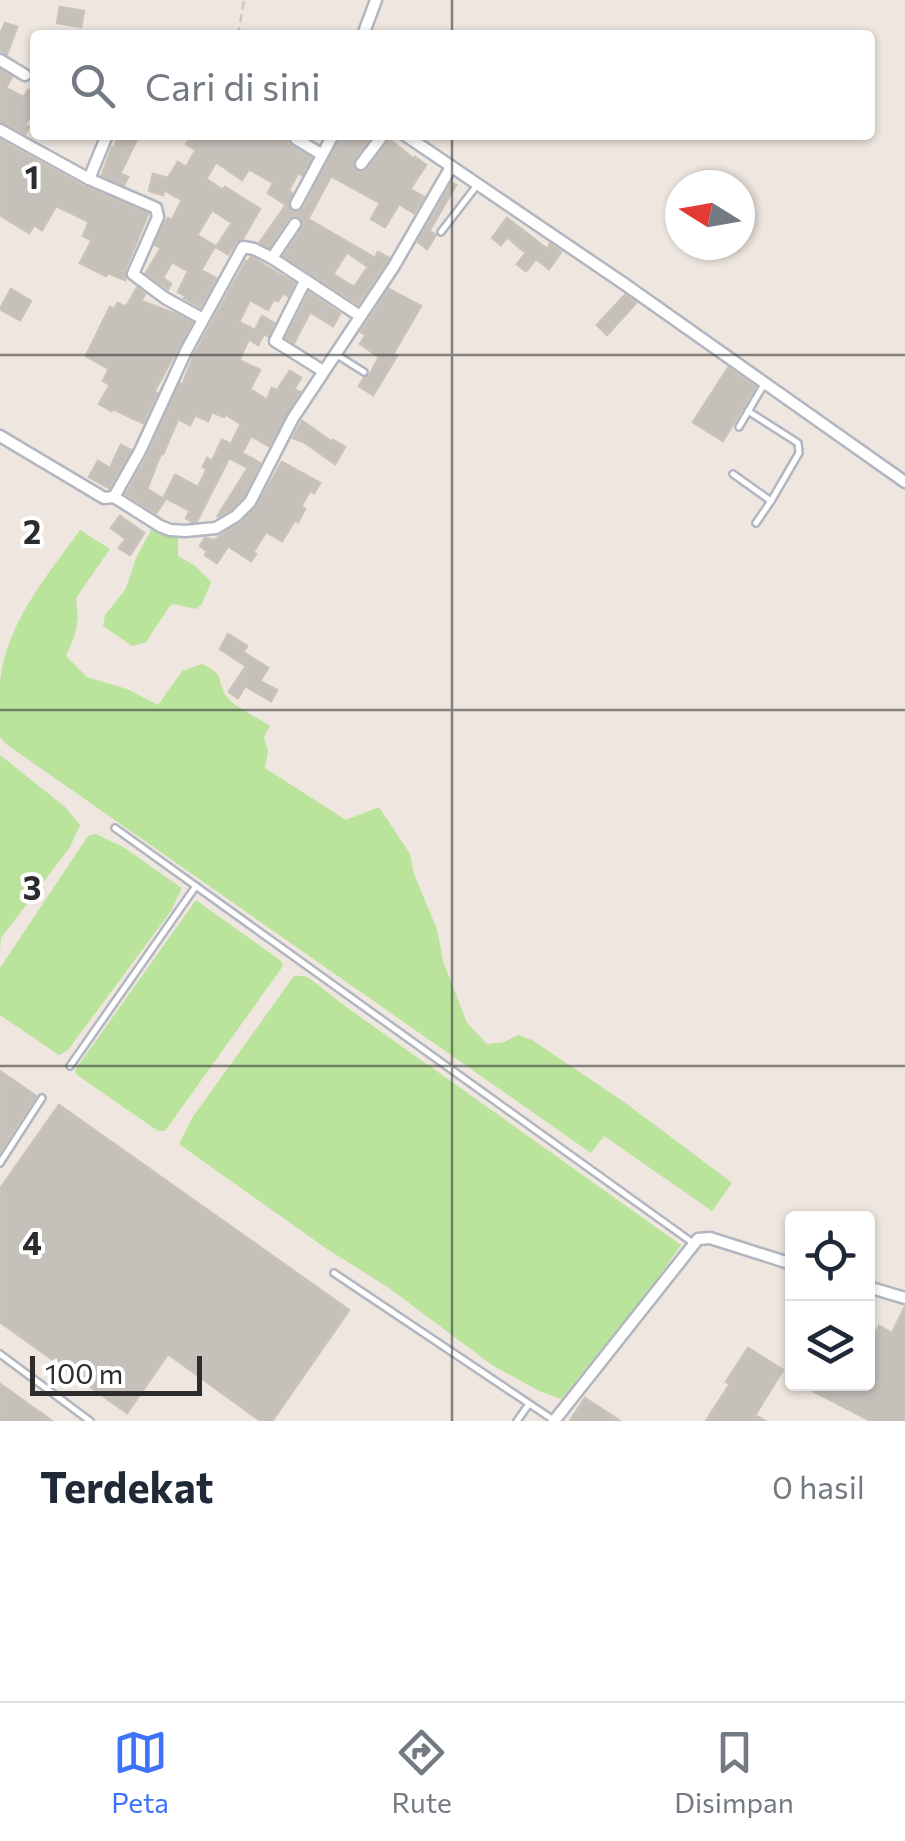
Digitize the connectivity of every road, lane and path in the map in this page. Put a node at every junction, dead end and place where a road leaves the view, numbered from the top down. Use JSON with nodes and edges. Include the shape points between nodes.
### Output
{"nodes":[{"id":1,"x":244,"y":0,"type":"edge"},
{"id":2,"x":376,"y":0,"type":"edge"},
{"id":3,"x":239,"y":30,"type":"edge"},
{"id":4,"x":364,"y":30,"type":"edge"},
{"id":5,"x":0,"y":60,"type":"edge"},
{"id":6,"x":25,"y":74,"type":"dead end"},
{"id":7,"x":0,"y":130,"type":"edge"},
{"id":8,"x":106,"y":140,"type":"edge"},
{"id":9,"x":299,"y":140,"type":"edge"},
{"id":10,"x":330,"y":140,"type":"edge"},
{"id":11,"x":379,"y":140,"type":"edge"},
{"id":12,"x":412,"y":140,"type":"edge"},
{"id":13,"x":321,"y":154,"type":"junction"},
{"id":14,"x":361,"y":164,"type":"dead end"},
{"id":15,"x":451,"y":167,"type":"junction"},
{"id":16,"x":89,"y":179,"type":"junction"},
{"id":17,"x":478,"y":184,"type":"junction"},
{"id":18,"x":296,"y":204,"type":"dead end"},
{"id":19,"x":295,"y":224,"type":"dead end"},
{"id":20,"x":442,"y":232,"type":"dead end"},
{"id":21,"x":272,"y":258,"type":"junction"},
{"id":22,"x":305,"y":280,"type":"junction"},
{"id":23,"x":360,"y":316,"type":"junction"},
{"id":24,"x":204,"y":319,"type":"junction"},
{"id":25,"x":335,"y":353,"type":"junction"},
{"id":26,"x":323,"y":371,"type":"junction"},
{"id":27,"x":364,"y":372,"type":"dead end"},
{"id":28,"x":765,"y":383,"type":"junction"},
{"id":29,"x":748,"y":411,"type":"junction"},
{"id":30,"x":739,"y":427,"type":"dead end"},
{"id":31,"x":0,"y":436,"type":"edge"},
{"id":32,"x":732,"y":474,"type":"dead end"},
{"id":33,"x":905,"y":482,"type":"edge"},
{"id":34,"x":114,"y":498,"type":"junction"},
{"id":35,"x":771,"y":501,"type":"junction"},
{"id":36,"x":756,"y":523,"type":"dead end"},
{"id":37,"x":115,"y":828,"type":"dead end"},
{"id":38,"x":196,"y":886,"type":"junction"},
{"id":39,"x":70,"y":1066,"type":"dead end"},
{"id":40,"x":42,"y":1098,"type":"dead end"},
{"id":41,"x":0,"y":1164,"type":"edge"},
{"id":42,"x":693,"y":1243,"type":"junction"},
{"id":43,"x":785,"y":1262,"type":"edge"},
{"id":44,"x":334,"y":1274,"type":"dead end"},
{"id":45,"x":875,"y":1288,"type":"edge"},
{"id":46,"x":905,"y":1298,"type":"edge"},
{"id":47,"x":0,"y":1354,"type":"edge"},
{"id":48,"x":529,"y":1404,"type":"junction"},
{"id":49,"x":90,"y":1420,"type":"edge"},
{"id":50,"x":517,"y":1421,"type":"edge"},
{"id":51,"x":554,"y":1421,"type":"edge"}],
"edges":[{"from":1,"to":3,"type":"path"},
{"from":2,"to":4,"type":"street"},
{"from":5,"to":6,"type":"street"},
{"from":7,"to":16,"type":"street"},
{"from":8,"to":16,"type":"street"},
{"from":9,"to":13,"type":"street"},
{"from":10,"to":13,"type":"street"},
{"from":11,"to":14,"type":"street"},
{"from":12,"to":15,"type":"street"},
{"from":13,"to":18,"type":"street"},
{"from":15,"to":17,"type":"street"},
{"from":15,"to":23,"type":"street"},
{"from":16,"to":24,"type":"street","via":[[158,209],[133,274]]},
{"from":17,"to":20,"type":"lane"},
{"from":17,"to":28,"type":"street"},
{"from":19,"to":21,"type":"street"},
{"from":21,"to":22,"type":"street"},
{"from":21,"to":24,"type":"street","via":[[243,246]]},
{"from":22,"to":23,"type":"street"},
{"from":22,"to":26,"type":"street","via":[[275,341]]},
{"from":23,"to":25,"type":"street"},
{"from":24,"to":34,"type":"street"},
{"from":25,"to":26,"type":"street"},
{"from":25,"to":27,"type":"lane"},
{"from":26,"to":34,"type":"street","via":[[250,502],[225,524],[170,530]]},
{"from":28,"to":29,"type":"lane"},
{"from":28,"to":33,"type":"street"},
{"from":29,"to":30,"type":"lane"},
{"from":29,"to":35,"type":"lane","via":[[798,443]]},
{"from":31,"to":34,"type":"street"},
{"from":32,"to":35,"type":"lane"},
{"from":35,"to":36,"type":"lane"},
{"from":37,"to":38,"type":"lane"},
{"from":38,"to":39,"type":"lane"},
{"from":38,"to":42,"type":"lane"},
{"from":40,"to":41,"type":"lane"},
{"from":42,"to":43,"type":"street","via":[[710,1238]]},
{"from":42,"to":51,"type":"street"},
{"from":44,"to":48,"type":"lane"},
{"from":45,"to":46,"type":"street"},
{"from":47,"to":49,"type":"lane"},
{"from":48,"to":50,"type":"lane"},
{"from":48,"to":51,"type":"lane"}]}
